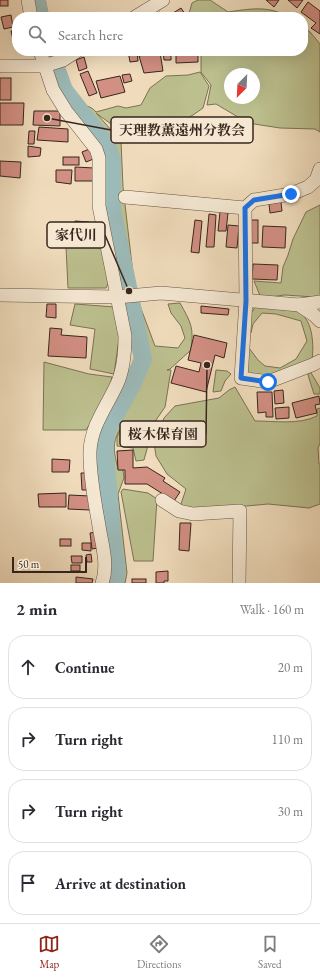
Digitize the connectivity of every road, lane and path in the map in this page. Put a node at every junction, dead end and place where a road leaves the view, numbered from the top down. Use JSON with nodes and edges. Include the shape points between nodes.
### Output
{"nodes":[{"id":1,"x":28,"y":0,"type":"edge"},
{"id":2,"x":164,"y":0,"type":"edge"},
{"id":3,"x":30,"y":12,"type":"edge"},
{"id":4,"x":144,"y":12,"type":"edge"},
{"id":5,"x":42,"y":56,"type":"edge"},
{"id":6,"x":69,"y":56,"type":"edge"},
{"id":7,"x":0,"y":66,"type":"edge"},
{"id":8,"x":47,"y":66,"type":"junction"},
{"id":9,"x":320,"y":169,"type":"edge"},
{"id":10,"x":125,"y":197,"type":"dead end"},
{"id":11,"x":245,"y":208,"type":"junction"},
{"id":12,"x":0,"y":295,"type":"edge"},
{"id":13,"x":125,"y":296,"type":"junction"},
{"id":14,"x":246,"y":301,"type":"junction"},
{"id":15,"x":320,"y":302,"type":"edge"},
{"id":16,"x":299,"y":305,"type":"junction"},
{"id":17,"x":320,"y":321,"type":"edge"},
{"id":18,"x":320,"y":361,"type":"edge"},
{"id":19,"x":162,"y":500,"type":"dead end"},
{"id":20,"x":102,"y":583,"type":"edge"},
{"id":21,"x":239,"y":583,"type":"edge"}],
"edges":[{"from":1,"to":3,"type":"street"},
{"from":2,"to":4,"type":"street"},
{"from":5,"to":8,"type":"street"},
{"from":6,"to":8,"type":"street"},
{"from":7,"to":8,"type":"street"},
{"from":8,"to":13,"type":"street","via":[[53,90],[96,149],[99,158],[99,206]]},
{"from":9,"to":11,"type":"street","via":[[316,180],[308,187],[291,194],[254,200]]},
{"from":10,"to":11,"type":"street"},
{"from":11,"to":14,"type":"street"},
{"from":12,"to":13,"type":"street"},
{"from":13,"to":14,"type":"street","via":[[161,293]]},
{"from":13,"to":20,"type":"street","via":[[122,371],[95,426],[90,451],[105,559]]},
{"from":14,"to":16,"type":"street"},
{"from":14,"to":18,"type":"street","via":[[241,378],[268,382]]},
{"from":15,"to":16,"type":"street"},
{"from":16,"to":17,"type":"street"},
{"from":19,"to":21,"type":"street","via":[[179,511],[193,514],[240,511]]}]}
